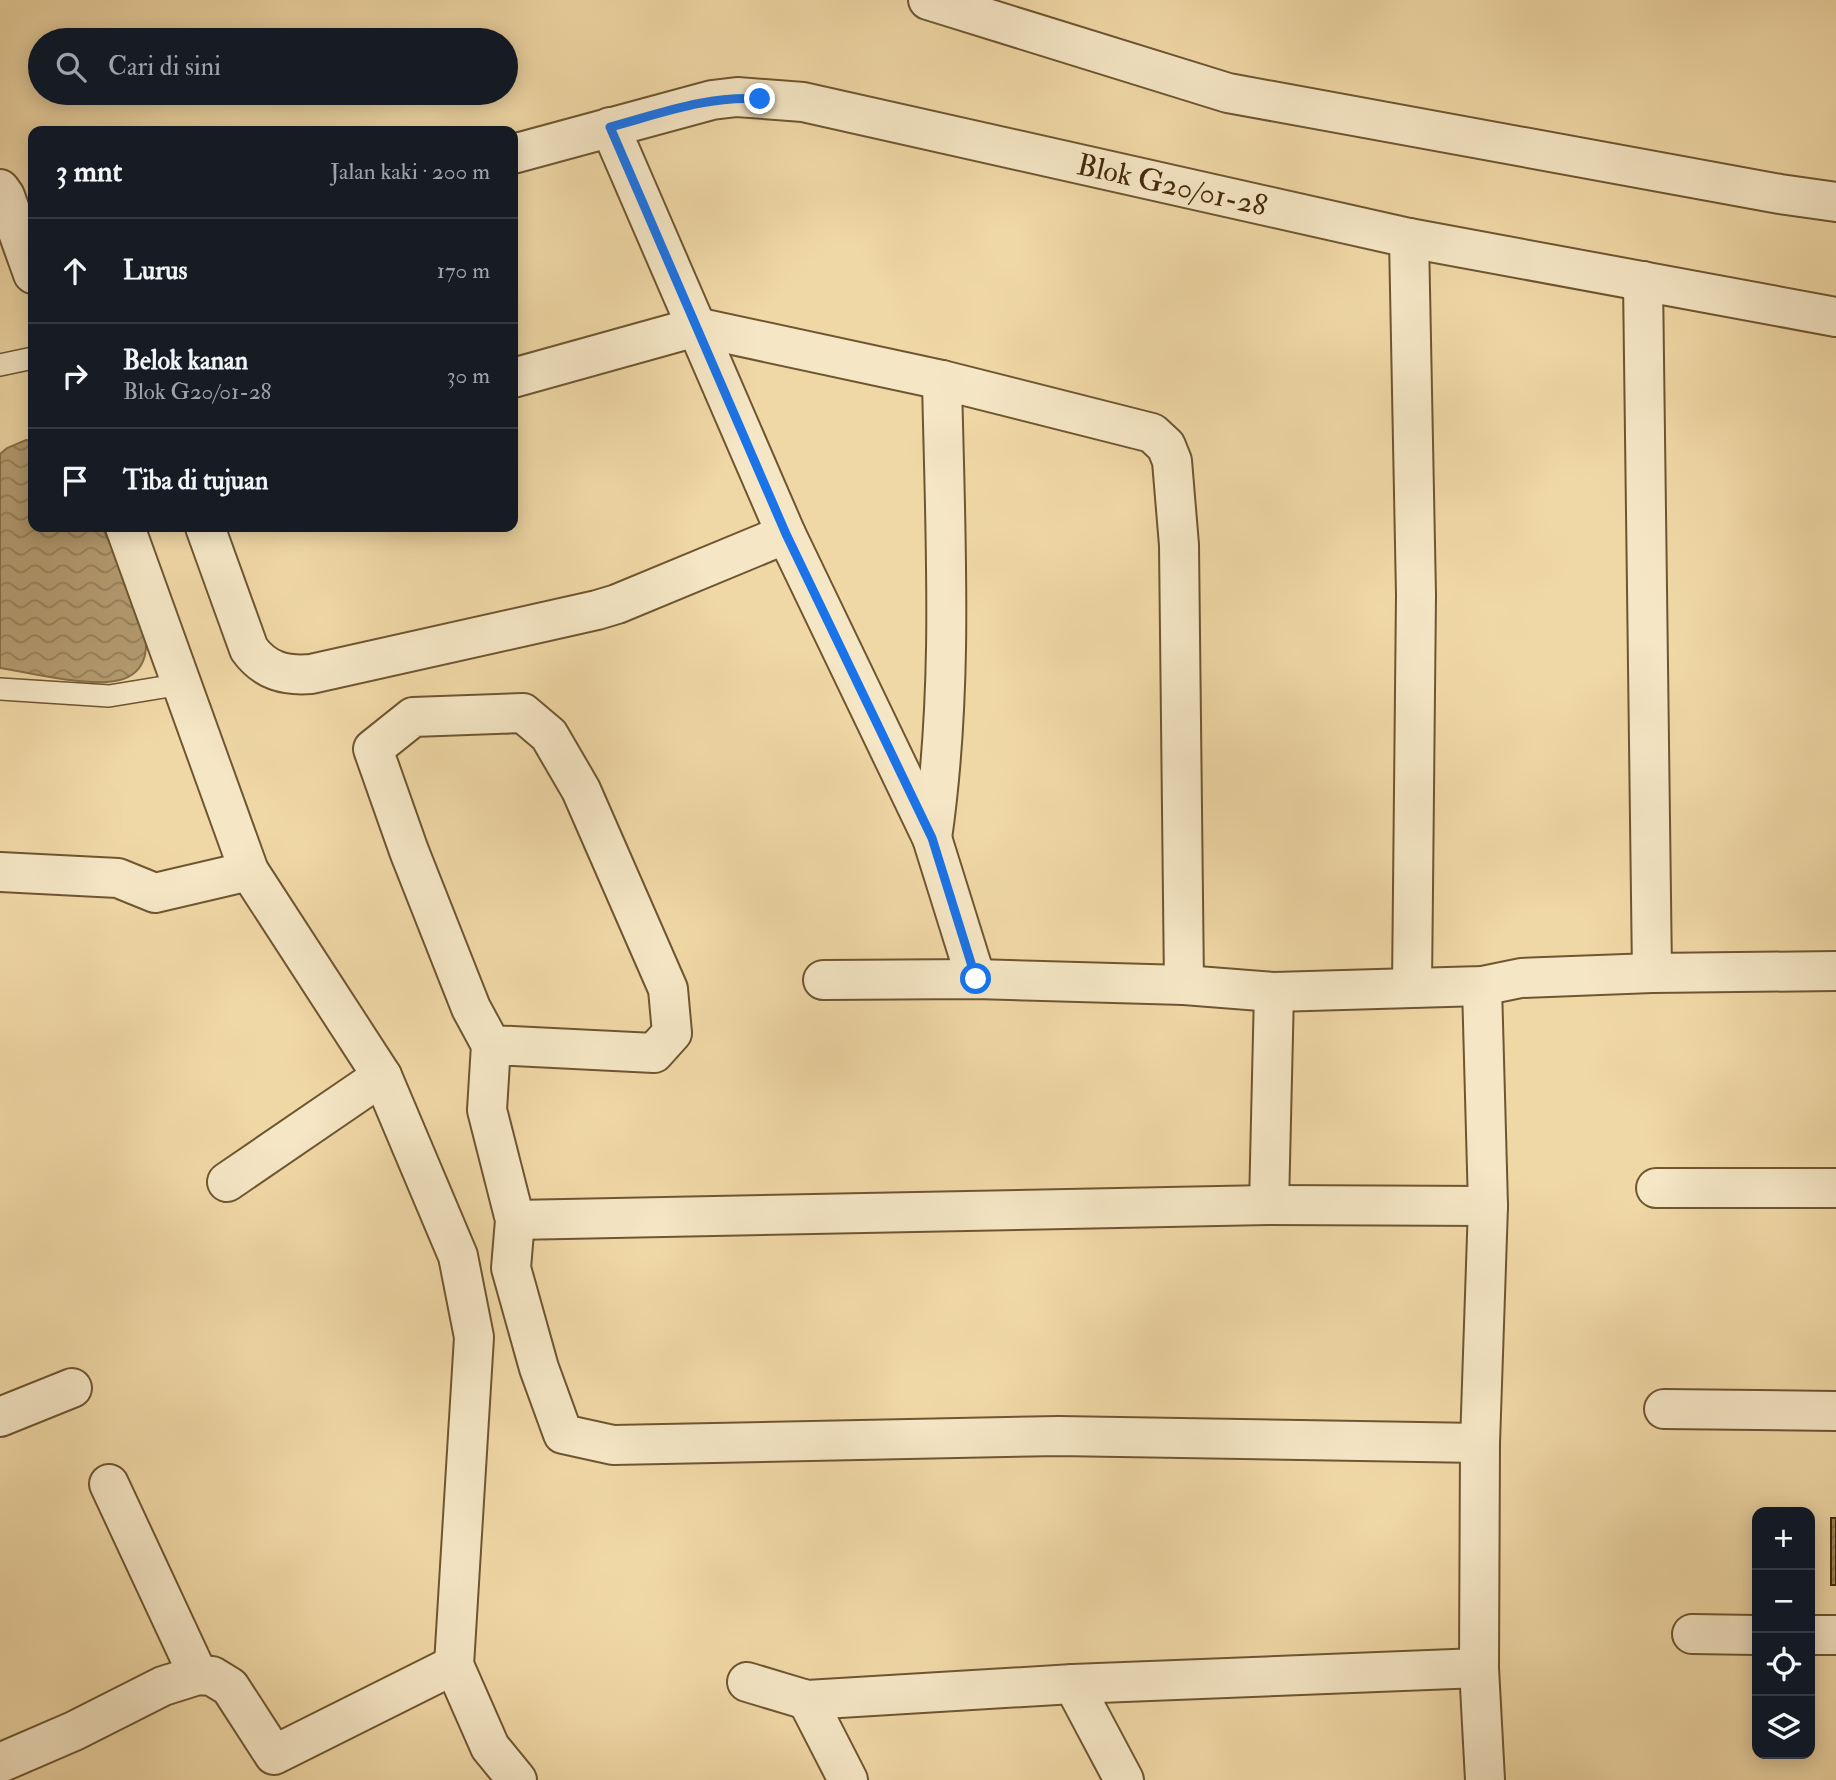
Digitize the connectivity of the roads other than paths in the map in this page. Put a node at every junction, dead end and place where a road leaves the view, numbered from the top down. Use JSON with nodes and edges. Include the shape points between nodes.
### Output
{"nodes":[{"id":1,"x":928,"y":0,"type":"edge"},
{"id":2,"x":610,"y":127,"type":"junction"},
{"id":3,"x":518,"y":153,"type":"edge"},
{"id":4,"x":0,"y":189,"type":"edge"},
{"id":5,"x":1836,"y":202,"type":"edge"},
{"id":6,"x":1409,"y":239,"type":"junction"},
{"id":7,"x":28,"y":260,"type":"edge"},
{"id":8,"x":1643,"y":281,"type":"junction"},
{"id":9,"x":1836,"y":317,"type":"edge"},
{"id":10,"x":696,"y":327,"type":"junction"},
{"id":11,"x":28,"y":359,"type":"edge"},
{"id":12,"x":0,"y":365,"type":"edge"},
{"id":13,"x":518,"y":377,"type":"edge"},
{"id":14,"x":942,"y":380,"type":"junction"},
{"id":15,"x":127,"y":532,"type":"edge"},
{"id":16,"x":207,"y":532,"type":"edge"},
{"id":17,"x":786,"y":534,"type":"junction"},
{"id":18,"x":182,"y":684,"type":"junction"},
{"id":19,"x":0,"y":689,"type":"edge"},
{"id":20,"x":932,"y":838,"type":"junction"},
{"id":21,"x":0,"y":872,"type":"edge"},
{"id":22,"x":249,"y":872,"type":"junction"},
{"id":23,"x":1836,"y":971,"type":"edge"},
{"id":24,"x":1652,"y":973,"type":"junction"},
{"id":25,"x":976,"y":979,"type":"junction"},
{"id":26,"x":824,"y":980,"type":"dead end"},
{"id":27,"x":1184,"y":985,"type":"junction"},
{"id":28,"x":1482,"y":986,"type":"junction"},
{"id":29,"x":1412,"y":987,"type":"junction"},
{"id":30,"x":1274,"y":992,"type":"junction"},
{"id":31,"x":491,"y":1045,"type":"junction"},
{"id":32,"x":382,"y":1076,"type":"junction"},
{"id":33,"x":227,"y":1182,"type":"dead end"},
{"id":34,"x":1656,"y":1188,"type":"dead end"},
{"id":35,"x":1836,"y":1188,"type":"edge"},
{"id":36,"x":1269,"y":1205,"type":"junction"},
{"id":37,"x":1488,"y":1206,"type":"junction"},
{"id":38,"x":515,"y":1220,"type":"junction"},
{"id":39,"x":72,"y":1388,"type":"dead end"},
{"id":40,"x":1664,"y":1409,"type":"dead end"},
{"id":41,"x":1836,"y":1411,"type":"edge"},
{"id":42,"x":0,"y":1417,"type":"edge"},
{"id":43,"x":1480,"y":1443,"type":"junction"},
{"id":44,"x":109,"y":1484,"type":"dead end"},
{"id":45,"x":1692,"y":1634,"type":"dead end"},
{"id":46,"x":1752,"y":1635,"type":"edge"},
{"id":47,"x":1815,"y":1635,"type":"edge"},
{"id":48,"x":1836,"y":1635,"type":"edge"},
{"id":49,"x":454,"y":1665,"type":"junction"},
{"id":50,"x":1479,"y":1668,"type":"junction"},
{"id":51,"x":198,"y":1675,"type":"junction"},
{"id":52,"x":747,"y":1682,"type":"dead end"},
{"id":53,"x":1073,"y":1684,"type":"junction"},
{"id":54,"x":807,"y":1700,"type":"junction"},
{"id":55,"x":0,"y":1763,"type":"edge"},
{"id":56,"x":280,"y":1767,"type":"edge"},
{"id":57,"x":517,"y":1780,"type":"edge"},
{"id":58,"x":848,"y":1780,"type":"edge"},
{"id":59,"x":1124,"y":1780,"type":"edge"},
{"id":60,"x":1485,"y":1780,"type":"edge"}],
"edges":[{"from":1,"to":5,"type":"street","via":[[1228,93]]},
{"from":2,"to":3,"type":"street","name":"Blok G20/01-28"},
{"from":2,"to":6,"type":"street","name":"Blok G20/01-28","via":[[712,100],[737,97],[803,102]]},
{"from":2,"to":10,"type":"street"},
{"from":4,"to":7,"type":"street"},
{"from":6,"to":8,"type":"street","name":"Blok G20/01-28"},
{"from":6,"to":29,"type":"street","via":[[1416,595]]},
{"from":8,"to":9,"type":"street","name":"Blok G20/01-28"},
{"from":8,"to":24,"type":"street"},
{"from":10,"to":13,"type":"street"},
{"from":10,"to":14,"type":"street"},
{"from":10,"to":17,"type":"street"},
{"from":11,"to":12,"type":"lane"},
{"from":14,"to":20,"type":"street","via":[[946,620],[939,788]]},
{"from":14,"to":27,"type":"street","via":[[1152,433],[1166,446],[1172,461],[1180,545]]},
{"from":15,"to":18,"type":"street"},
{"from":16,"to":17,"type":"street","via":[[249,649],[268,668],[293,675],[597,610]]},
{"from":17,"to":20,"type":"street"},
{"from":18,"to":19,"type":"lane","via":[[110,696]]},
{"from":18,"to":22,"type":"street"},
{"from":20,"to":25,"type":"street"},
{"from":21,"to":22,"type":"street","via":[[118,878],[155,893]]},
{"from":22,"to":32,"type":"street"},
{"from":23,"to":24,"type":"street"},
{"from":24,"to":28,"type":"street","via":[[1521,978]]},
{"from":25,"to":26,"type":"street"},
{"from":25,"to":27,"type":"street"},
{"from":27,"to":30,"type":"street"},
{"from":28,"to":29,"type":"street"},
{"from":28,"to":37,"type":"street"},
{"from":29,"to":30,"type":"street"},
{"from":30,"to":36,"type":"street"},
{"from":31,"to":31,"type":"street","via":[[462,984],[373,749],[413,717],[523,713],[549,735],[582,790],[668,989],[672,1033],[654,1053]]},
{"from":31,"to":38,"type":"street","via":[[487,1110]]},
{"from":32,"to":33,"type":"street"},
{"from":32,"to":49,"type":"street","via":[[458,1256],[474,1337]]},
{"from":34,"to":35,"type":"street"},
{"from":36,"to":37,"type":"street"},
{"from":36,"to":38,"type":"street"},
{"from":37,"to":43,"type":"street"},
{"from":38,"to":43,"type":"street","via":[[511,1268],[563,1434],[613,1446],[1059,1436]]},
{"from":39,"to":42,"type":"street"},
{"from":40,"to":41,"type":"street"},
{"from":43,"to":50,"type":"street"},
{"from":44,"to":51,"type":"street"},
{"from":45,"to":46,"type":"street"},
{"from":47,"to":48,"type":"street"},
{"from":49,"to":56,"type":"street"},
{"from":49,"to":57,"type":"street","via":[[490,1747]]},
{"from":50,"to":53,"type":"street"},
{"from":50,"to":60,"type":"street"},
{"from":51,"to":55,"type":"street","via":[[163,1686]]},
{"from":51,"to":56,"type":"street","via":[[212,1676],[230,1687]]},
{"from":52,"to":54,"type":"street"},
{"from":53,"to":54,"type":"street"},
{"from":53,"to":59,"type":"street"},
{"from":54,"to":58,"type":"street"}]}
